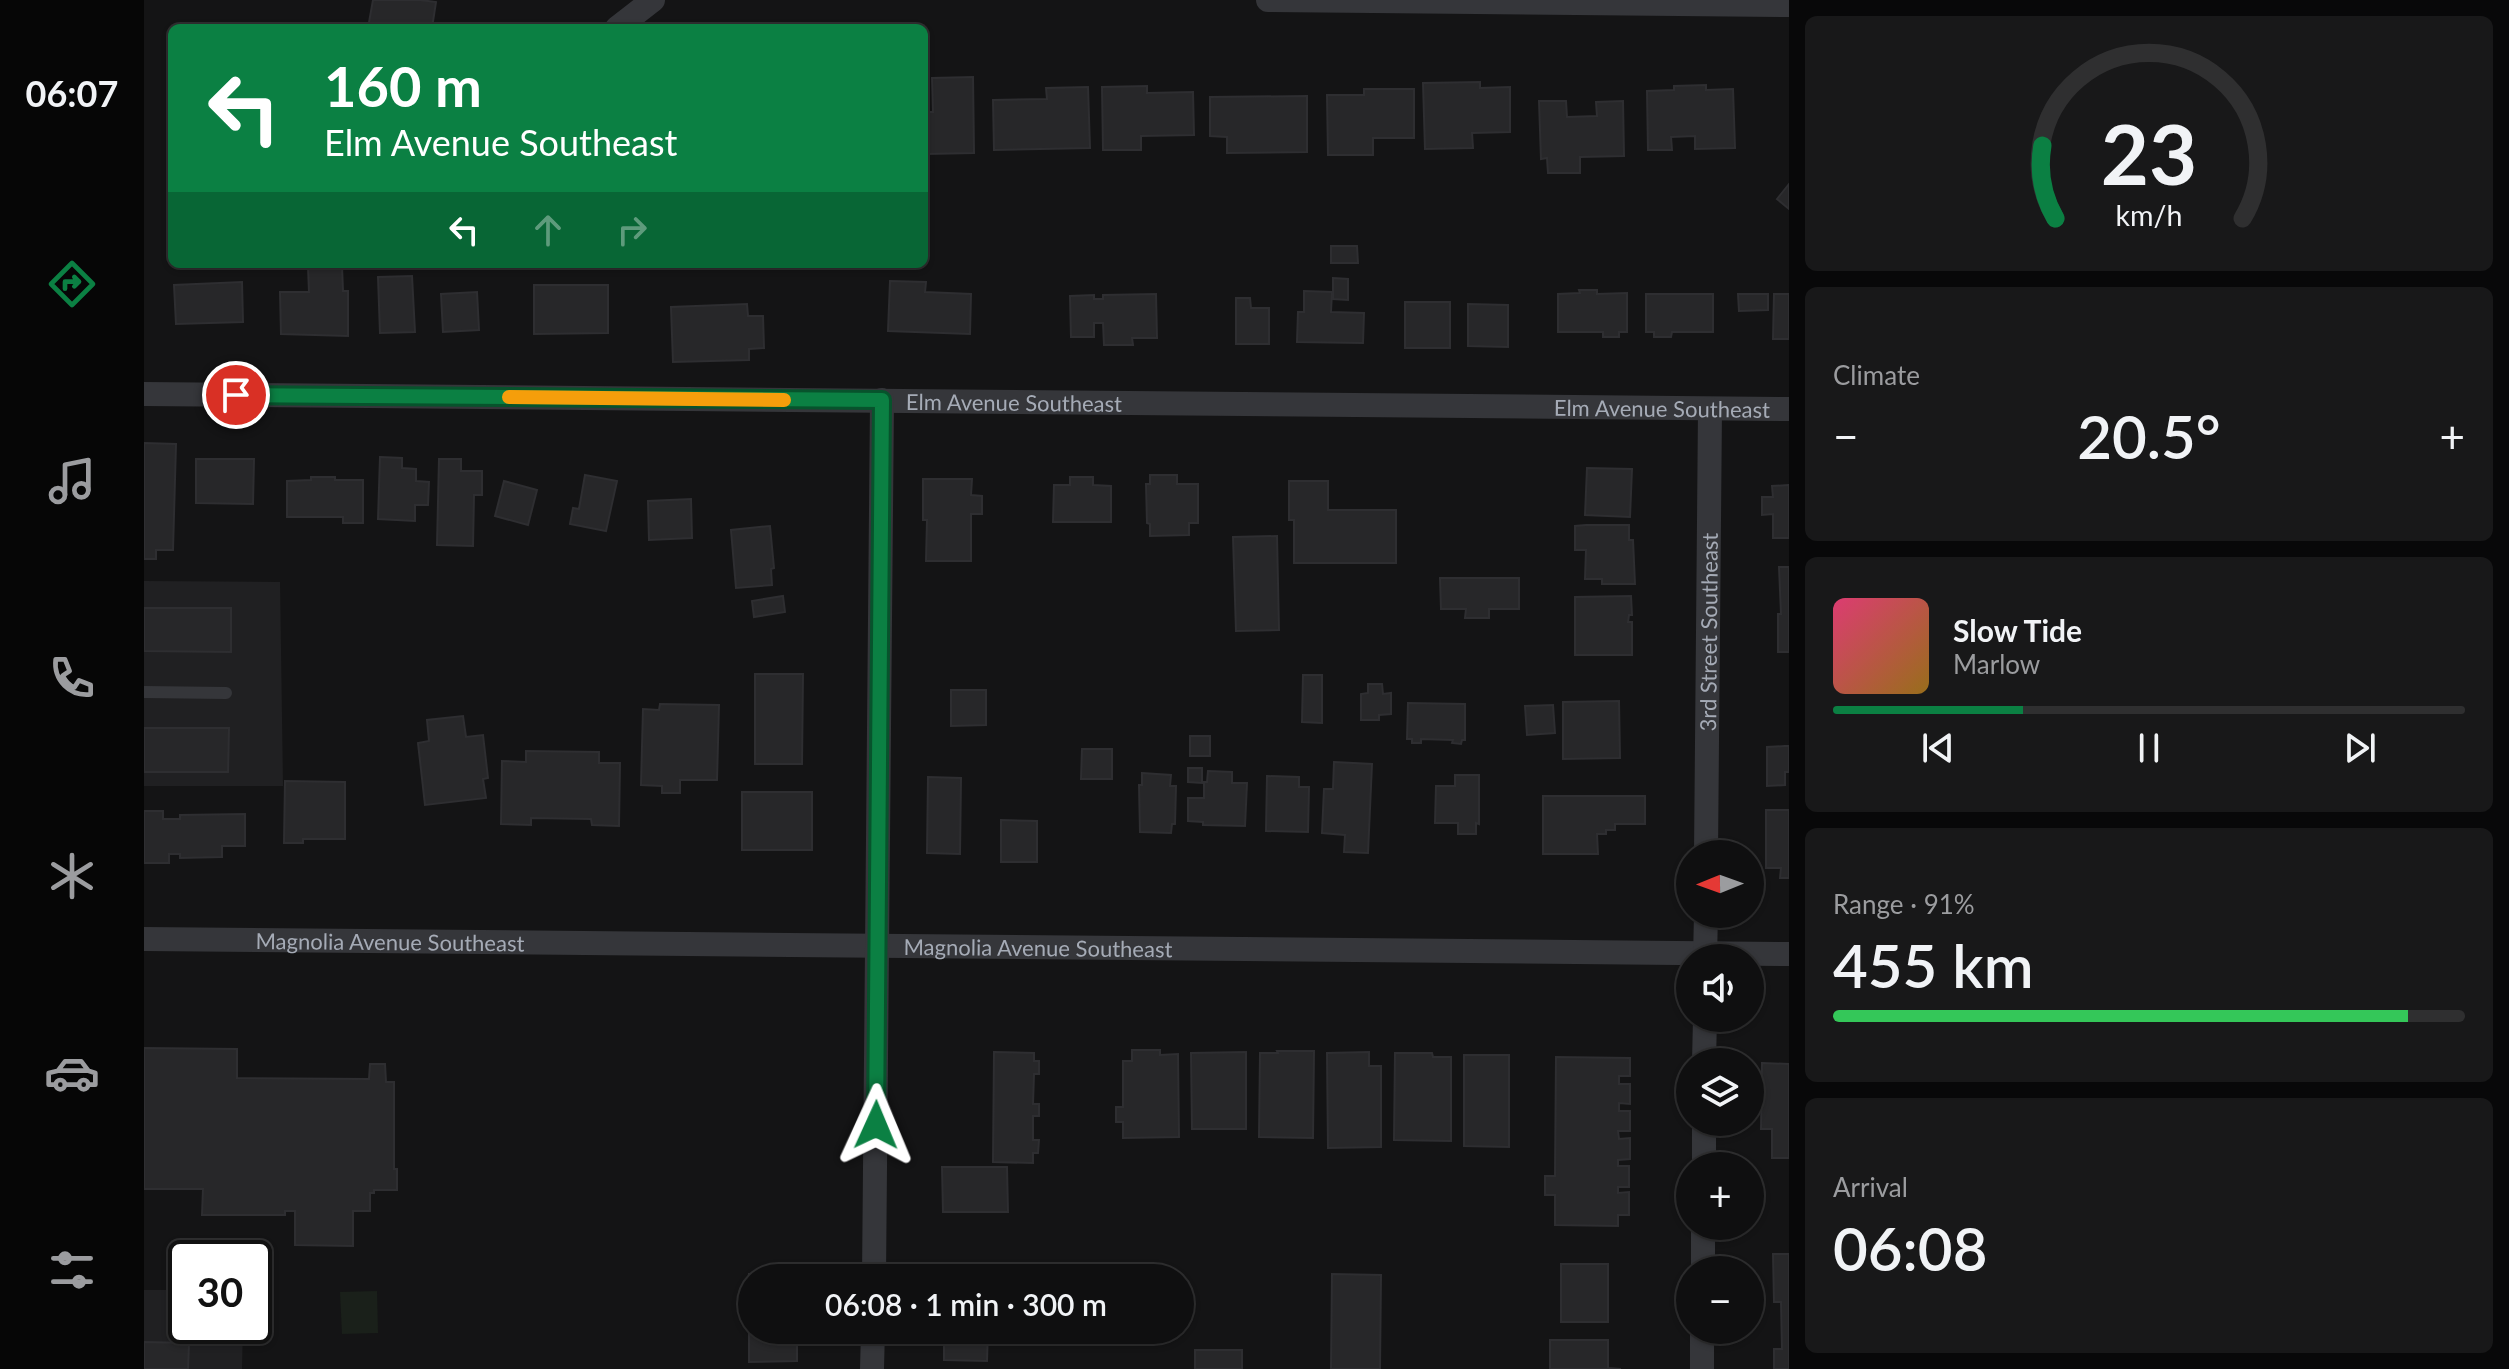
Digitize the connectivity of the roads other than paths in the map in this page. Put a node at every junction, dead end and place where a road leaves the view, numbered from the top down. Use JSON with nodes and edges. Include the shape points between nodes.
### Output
{"nodes":[{"id":1,"x":653,"y":0,"type":"edge"},
{"id":2,"x":1268,"y":0,"type":"edge"},
{"id":3,"x":1789,"y":5,"type":"edge"},
{"id":4,"x":622,"y":24,"type":"edge"},
{"id":5,"x":144,"y":394,"type":"edge"},
{"id":6,"x":882,"y":400,"type":"junction"},
{"id":7,"x":1710,"y":409,"type":"junction"},
{"id":8,"x":1789,"y":409,"type":"edge"},
{"id":9,"x":144,"y":692,"type":"edge"},
{"id":10,"x":226,"y":693,"type":"dead end"},
{"id":11,"x":1706,"y":840,"type":"edge"},
{"id":12,"x":144,"y":939,"type":"edge"},
{"id":13,"x":876,"y":945,"type":"junction"},
{"id":14,"x":1764,"y":954,"type":"edge"},
{"id":15,"x":1789,"y":954,"type":"edge"},
{"id":16,"x":1676,"y":955,"type":"edge"},
{"id":17,"x":874,"y":1264,"type":"edge"},
{"id":18,"x":873,"y":1344,"type":"edge"},
{"id":19,"x":1702,"y":1344,"type":"edge"},
{"id":20,"x":872,"y":1369,"type":"edge"},
{"id":21,"x":1702,"y":1369,"type":"edge"}],
"edges":[{"from":1,"to":4,"type":"street"},
{"from":2,"to":3,"type":"street"},
{"from":5,"to":6,"type":"street","name":"Elm Avenue Southeast"},
{"from":6,"to":7,"type":"street","name":"Elm Avenue Southeast"},
{"from":6,"to":13,"type":"street"},
{"from":7,"to":8,"type":"street","name":"Elm Avenue Southeast"},
{"from":7,"to":11,"type":"street","name":"3rd Street Southeast"},
{"from":9,"to":10,"type":"lane"},
{"from":12,"to":13,"type":"street","name":"Magnolia Avenue Southeast"},
{"from":13,"to":16,"type":"street","name":"Magnolia Avenue Southeast"},
{"from":13,"to":17,"type":"street"},
{"from":14,"to":15,"type":"street","name":"Magnolia Avenue Southeast"},
{"from":18,"to":20,"type":"street"},
{"from":19,"to":21,"type":"street"}]}
